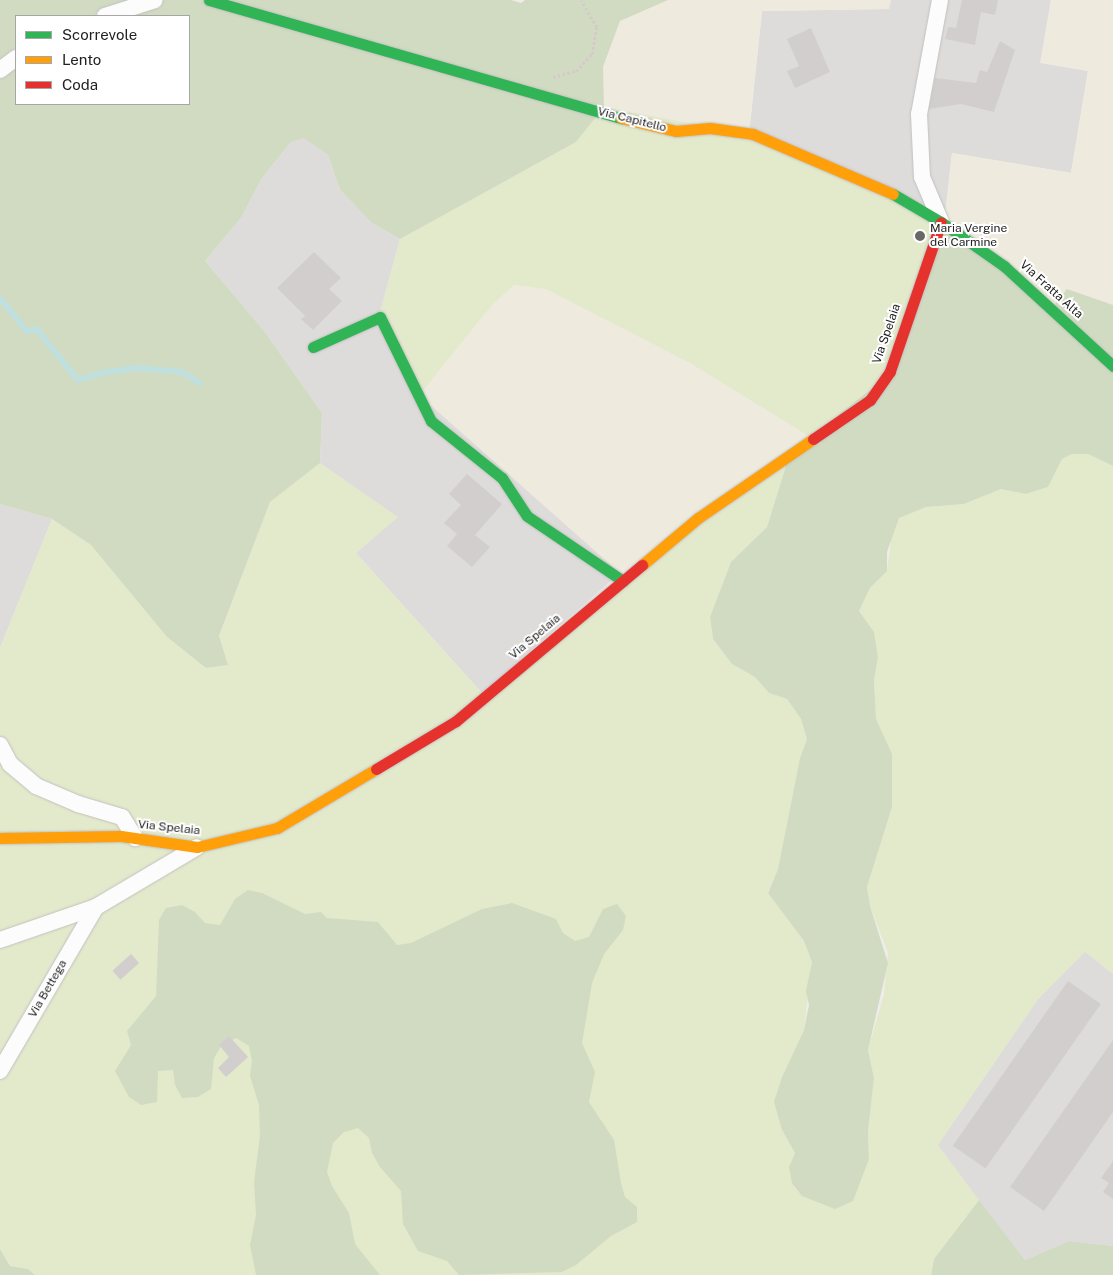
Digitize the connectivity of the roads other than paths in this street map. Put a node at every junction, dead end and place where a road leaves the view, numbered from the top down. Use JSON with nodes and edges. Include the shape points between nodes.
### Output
{"nodes":[{"id":1,"x":155,"y":0,"type":"edge"},
{"id":2,"x":209,"y":0,"type":"edge"},
{"id":3,"x":940,"y":0,"type":"edge"},
{"id":4,"x":108,"y":15,"type":"edge"},
{"id":5,"x":15,"y":59,"type":"edge"},
{"id":6,"x":0,"y":70,"type":"edge"},
{"id":7,"x":941,"y":222,"type":"junction"},
{"id":8,"x":313,"y":347,"type":"dead end"},
{"id":9,"x":1113,"y":366,"type":"edge"},
{"id":10,"x":623,"y":581,"type":"junction"},
{"id":11,"x":0,"y":745,"type":"edge"},
{"id":12,"x":0,"y":838,"type":"edge"},
{"id":13,"x":135,"y":838,"type":"junction"},
{"id":14,"x":197,"y":847,"type":"junction"},
{"id":15,"x":96,"y":907,"type":"junction"},
{"id":16,"x":0,"y":940,"type":"edge"},
{"id":17,"x":0,"y":1071,"type":"edge"}],
"edges":[{"from":1,"to":4,"type":"street"},
{"from":2,"to":7,"type":"street","name":"Via Capitello","via":[[676,131],[710,128],[753,134],[907,200]]},
{"from":3,"to":7,"type":"street","via":[[919,114],[922,177]]},
{"from":5,"to":6,"type":"street"},
{"from":7,"to":9,"type":"street","name":"Via Fratta Alta","via":[[1004,266]]},
{"from":7,"to":10,"type":"street","name":"Via Spelaia","via":[[890,371],[870,400],[698,518]]},
{"from":8,"to":10,"type":"street","via":[[380,317],[431,421],[502,478],[527,516]]},
{"from":10,"to":14,"type":"street","name":"Via Spelaia","via":[[456,721],[277,828]]},
{"from":11,"to":13,"type":"street","via":[[10,764],[36,786],[78,804],[122,817]]},
{"from":12,"to":13,"type":"street","name":"Via Spelaia","via":[[34,834]]},
{"from":13,"to":14,"type":"street","name":"Via Spelaia"},
{"from":14,"to":15,"type":"street","name":"Via Bettega"},
{"from":15,"to":16,"type":"street","name":"Via Bettega"},
{"from":15,"to":17,"type":"street","name":"Via Bettega"}]}
